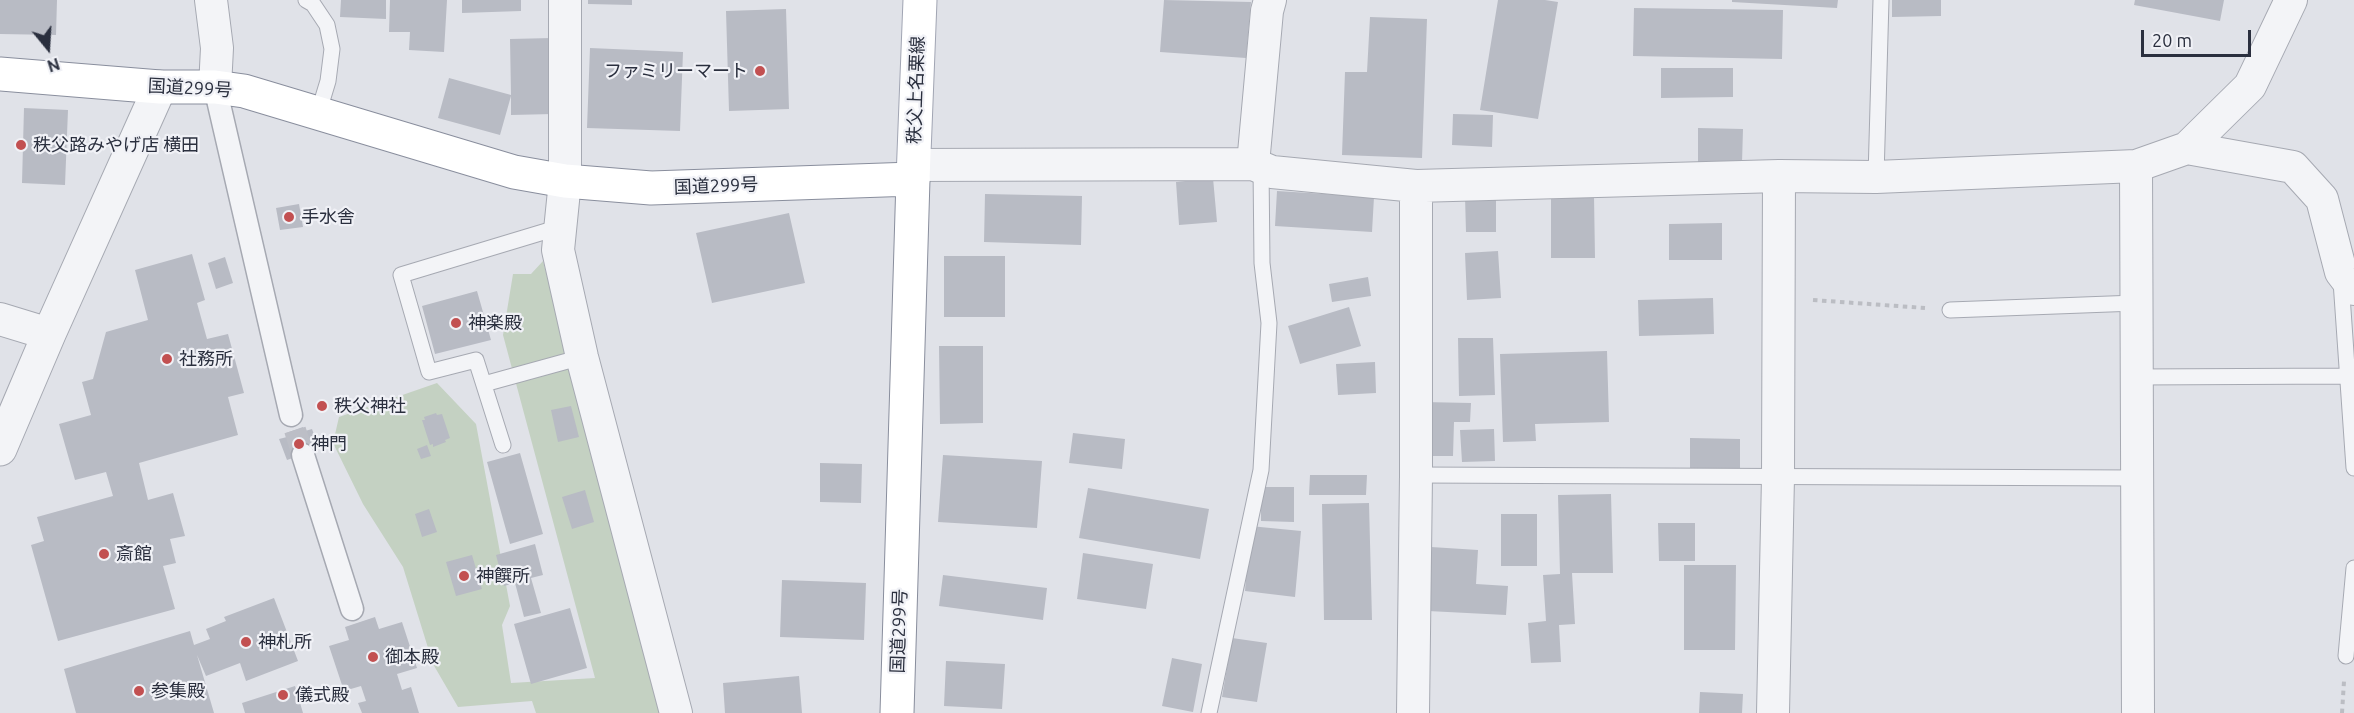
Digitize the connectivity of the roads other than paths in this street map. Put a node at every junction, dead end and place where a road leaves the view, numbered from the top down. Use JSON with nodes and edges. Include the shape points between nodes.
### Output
{"nodes":[{"id":1,"x":306,"y":0,"type":"edge"},
{"id":2,"x":566,"y":0,"type":"edge"},
{"id":3,"x":920,"y":0,"type":"edge"},
{"id":4,"x":1270,"y":0,"type":"edge"},
{"id":5,"x":1881,"y":0,"type":"edge"},
{"id":6,"x":2291,"y":0,"type":"edge"},
{"id":7,"x":217,"y":2,"type":"edge"},
{"id":8,"x":0,"y":74,"type":"edge"},
{"id":9,"x":160,"y":87,"type":"junction"},
{"id":10,"x":215,"y":87,"type":"junction"},
{"id":11,"x":318,"y":114,"type":"junction"},
{"id":12,"x":2187,"y":148,"type":"junction"},
{"id":13,"x":1257,"y":166,"type":"junction"},
{"id":14,"x":2136,"y":166,"type":"junction"},
{"id":15,"x":913,"y":172,"type":"junction"},
{"id":16,"x":1779,"y":176,"type":"junction"},
{"id":17,"x":1876,"y":177,"type":"junction"},
{"id":18,"x":565,"y":181,"type":"junction"},
{"id":19,"x":1416,"y":186,"type":"junction"},
{"id":20,"x":560,"y":227,"type":"junction"},
{"id":21,"x":2347,"y":280,"type":"edge"},
{"id":22,"x":2136,"y":303,"type":"junction"},
{"id":23,"x":1950,"y":310,"type":"road end"},
{"id":24,"x":0,"y":320,"type":"edge"},
{"id":25,"x":49,"y":334,"type":"junction"},
{"id":26,"x":582,"y":357,"type":"junction"},
{"id":27,"x":2348,"y":376,"type":"junction"},
{"id":28,"x":2137,"y":377,"type":"junction"},
{"id":29,"x":484,"y":384,"type":"junction"},
{"id":30,"x":293,"y":424,"type":"tunnel mouth"},
{"id":31,"x":503,"y":445,"type":"dead end"},
{"id":32,"x":0,"y":449,"type":"edge"},
{"id":33,"x":303,"y":455,"type":"tunnel mouth"},
{"id":34,"x":2354,"y":468,"type":"edge"},
{"id":35,"x":1416,"y":474,"type":"junction"},
{"id":36,"x":1778,"y":477,"type":"junction"},
{"id":37,"x":2137,"y":478,"type":"junction"},
{"id":38,"x":2354,"y":568,"type":"edge"},
{"id":39,"x":352,"y":609,"type":"dead end"},
{"id":40,"x":2346,"y":656,"type":"road end"},
{"id":41,"x":676,"y":713,"type":"edge"},
{"id":42,"x":897,"y":713,"type":"edge"},
{"id":43,"x":1209,"y":713,"type":"edge"},
{"id":44,"x":1413,"y":713,"type":"edge"},
{"id":45,"x":1773,"y":713,"type":"edge"},
{"id":46,"x":2138,"y":713,"type":"edge"}],
"edges":[{"from":1,"to":11,"type":"lane","via":[[327,25],[332,49]]},
{"from":2,"to":18,"type":"street"},
{"from":3,"to":15,"type":"main road","name":"秩父上名栗線"},
{"from":4,"to":13,"type":"street"},
{"from":5,"to":17,"type":"lane"},
{"from":6,"to":12,"type":"street","via":[[2250,86]]},
{"from":7,"to":10,"type":"street"},
{"from":8,"to":9,"type":"main road","name":"国道299号"},
{"from":9,"to":10,"type":"main road","name":"国道299号"},
{"from":9,"to":25,"type":"street"},
{"from":10,"to":11,"type":"main road","name":"国道299号","via":[[244,91]]},
{"from":10,"to":30,"type":"street"},
{"from":11,"to":18,"type":"main road","name":"国道299号","via":[[514,172]]},
{"from":12,"to":14,"type":"street"},
{"from":12,"to":21,"type":"street","via":[[2293,167],[2322,199]]},
{"from":13,"to":15,"type":"street"},
{"from":13,"to":19,"type":"street","via":[[1272,172]]},
{"from":13,"to":43,"type":"lane","via":[[1269,323],[1261,470]]},
{"from":14,"to":17,"type":"street"},
{"from":14,"to":22,"type":"street"},
{"from":15,"to":18,"type":"main road","name":"国道299号","via":[[651,188]]},
{"from":15,"to":42,"type":"main road","name":"国道299号"},
{"from":16,"to":17,"type":"street"},
{"from":16,"to":19,"type":"street"},
{"from":16,"to":36,"type":"street"},
{"from":18,"to":20,"type":"street"},
{"from":19,"to":35,"type":"street"},
{"from":20,"to":26,"type":"street","via":[[558,250]]},
{"from":20,"to":29,"type":"lane","via":[[401,275],[429,372],[476,360]]},
{"from":21,"to":27,"type":"lane"},
{"from":22,"to":23,"type":"lane"},
{"from":22,"to":28,"type":"street"},
{"from":24,"to":25,"type":"street"},
{"from":25,"to":32,"type":"street"},
{"from":26,"to":29,"type":"lane"},
{"from":26,"to":41,"type":"street"},
{"from":27,"to":28,"type":"lane"},
{"from":27,"to":34,"type":"lane"},
{"from":28,"to":37,"type":"street"},
{"from":29,"to":31,"type":"lane"},
{"from":33,"to":39,"type":"street"},
{"from":35,"to":36,"type":"lane"},
{"from":35,"to":44,"type":"street"},
{"from":36,"to":37,"type":"lane"},
{"from":36,"to":45,"type":"street"},
{"from":37,"to":46,"type":"street"},
{"from":38,"to":40,"type":"lane"}]}
